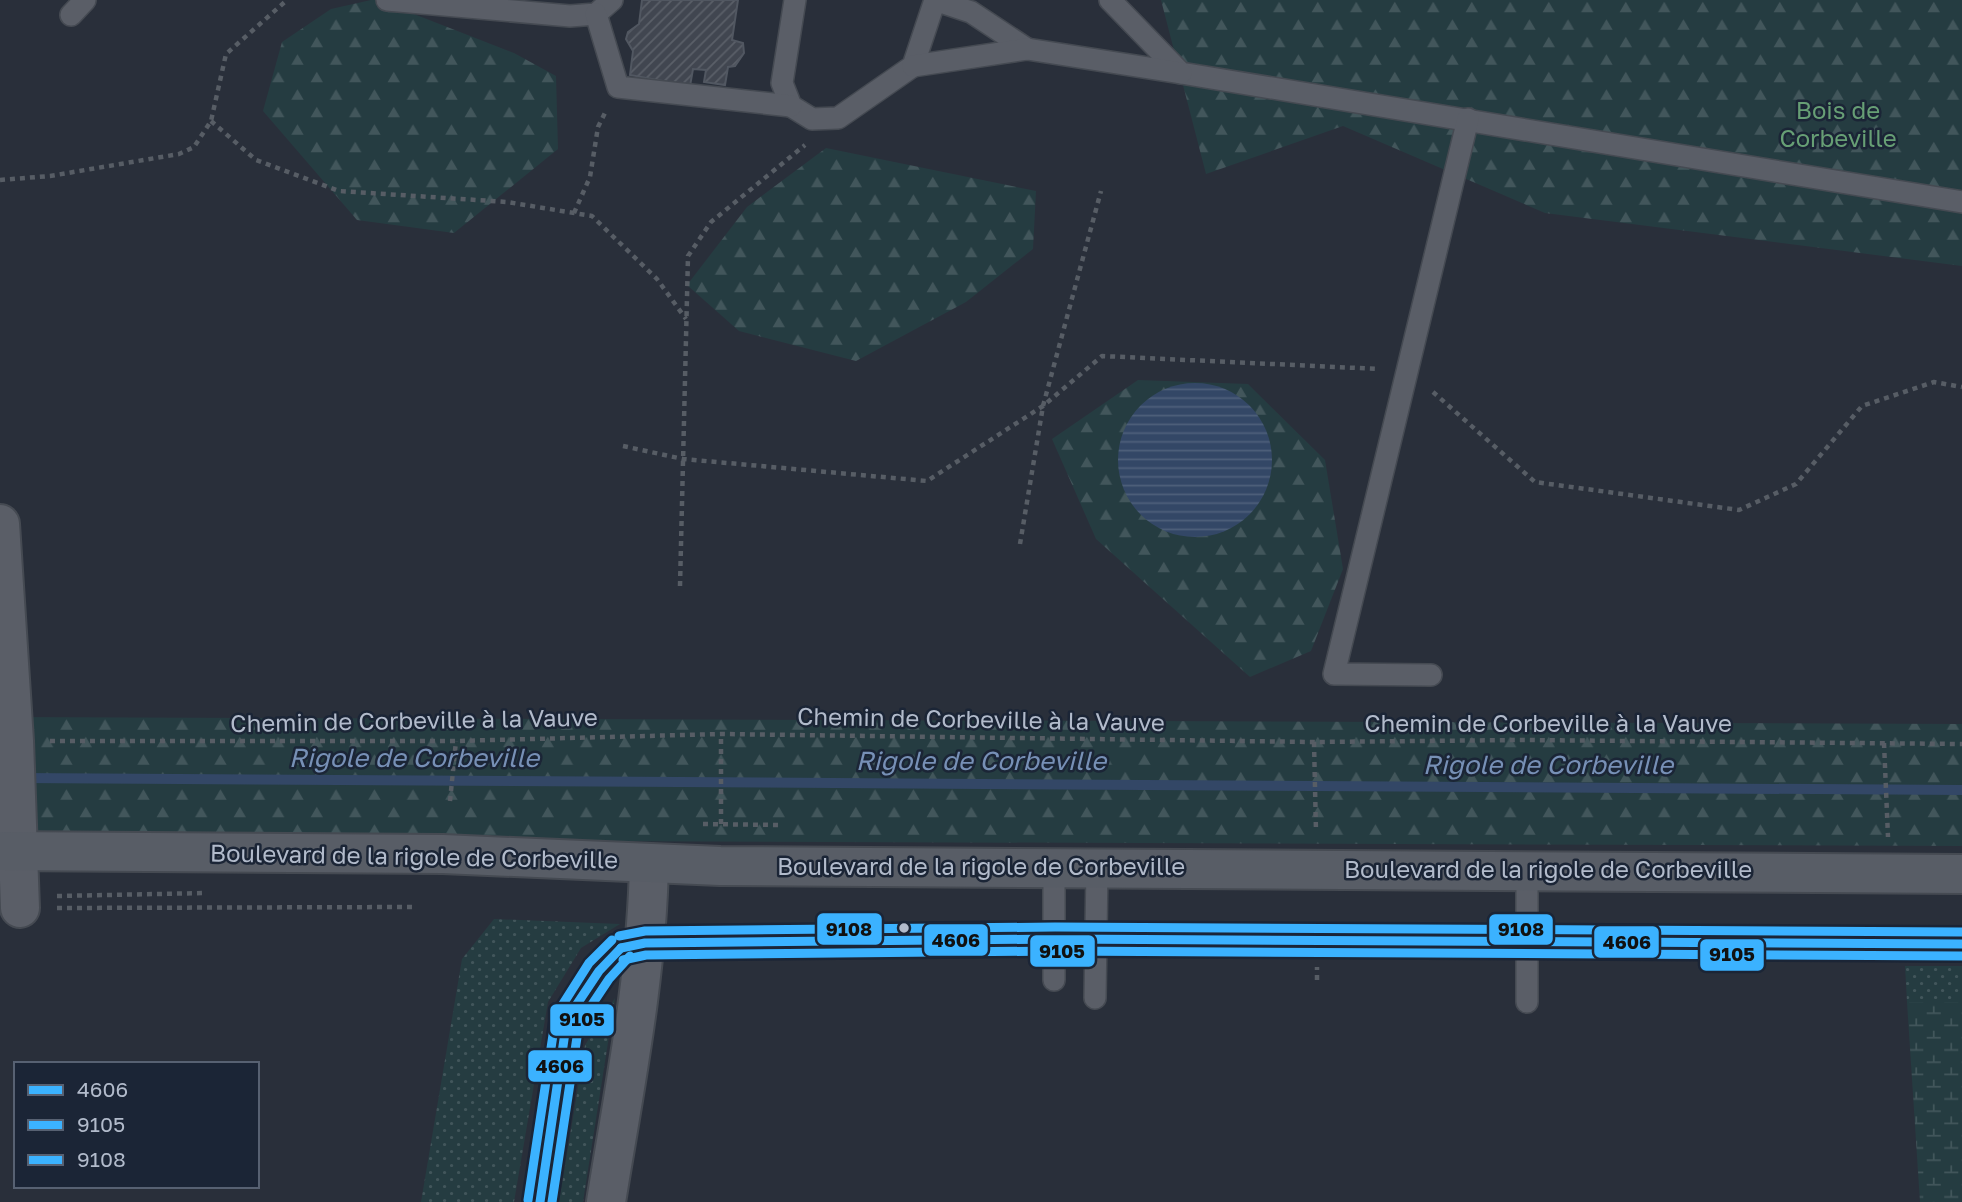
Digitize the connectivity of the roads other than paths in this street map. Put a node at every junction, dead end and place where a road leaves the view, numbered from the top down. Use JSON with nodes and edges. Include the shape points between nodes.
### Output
{"nodes":[{"id":1,"x":387,"y":0,"type":"edge"},
{"id":2,"x":795,"y":0,"type":"edge"},
{"id":3,"x":935,"y":0,"type":"edge"},
{"id":4,"x":1110,"y":0,"type":"edge"},
{"id":5,"x":604,"y":7,"type":"edge"},
{"id":6,"x":1027,"y":49,"type":"junction"},
{"id":7,"x":913,"y":66,"type":"junction"},
{"id":8,"x":1181,"y":73,"type":"junction"},
{"id":9,"x":791,"y":106,"type":"junction"},
{"id":10,"x":1468,"y":119,"type":"junction"},
{"id":11,"x":1962,"y":202,"type":"edge"},
{"id":12,"x":0,"y":524,"type":"edge"},
{"id":13,"x":1430,"y":675,"type":"dead end"},
{"id":14,"x":9,"y":851,"type":"edge"},
{"id":15,"x":649,"y":863,"type":"junction"},
{"id":16,"x":1054,"y":867,"type":"junction"},
{"id":17,"x":1097,"y":867,"type":"junction"},
{"id":18,"x":1527,"y":870,"type":"junction"},
{"id":19,"x":1962,"y":874,"type":"edge"},
{"id":20,"x":20,"y":908,"type":"road end"},
{"id":21,"x":1055,"y":939,"type":"junction"},
{"id":22,"x":1096,"y":940,"type":"junction"},
{"id":23,"x":1527,"y":942,"type":"junction"},
{"id":24,"x":1962,"y":944,"type":"edge"},
{"id":25,"x":633,"y":945,"type":"junction"},
{"id":26,"x":1054,"y":980,"type":"dead end"},
{"id":27,"x":1096,"y":998,"type":"dead end"},
{"id":28,"x":1527,"y":1002,"type":"dead end"},
{"id":29,"x":540,"y":1202,"type":"edge"},
{"id":30,"x":606,"y":1202,"type":"edge"}],
"edges":[{"from":1,"to":5,"type":"lane","via":[[570,16]]},
{"from":2,"to":9,"type":"lane","via":[[782,83]]},
{"from":3,"to":6,"type":"lane","via":[[971,12]]},
{"from":3,"to":7,"type":"lane"},
{"from":4,"to":8,"type":"lane"},
{"from":5,"to":9,"type":"lane","via":[[618,87]]},
{"from":6,"to":7,"type":"lane"},
{"from":6,"to":8,"type":"lane"},
{"from":7,"to":9,"type":"lane","via":[[838,118],[812,119]]},
{"from":8,"to":10,"type":"lane"},
{"from":10,"to":11,"type":"lane"},
{"from":10,"to":13,"type":"lane","via":[[1334,674]]},
{"from":12,"to":14,"type":"street","via":[[16,801]]},
{"from":14,"to":15,"type":"main road","name":"Boulevard de la rigole de Corbeville","via":[[443,854]]},
{"from":14,"to":20,"type":"street"},
{"from":15,"to":16,"type":"main road","name":"Boulevard de la rigole de Corbeville"},
{"from":15,"to":25,"type":"street"},
{"from":16,"to":17,"type":"main road","name":"Boulevard de la rigole de Corbeville"},
{"from":16,"to":21,"type":"lane"},
{"from":17,"to":18,"type":"main road","name":"Boulevard de la rigole de Corbeville"},
{"from":17,"to":22,"type":"lane"},
{"from":18,"to":19,"type":"main road","name":"Boulevard de la rigole de Corbeville"},
{"from":18,"to":23,"type":"lane"},
{"from":21,"to":22,"type":"lane"},
{"from":21,"to":25,"type":"lane"},
{"from":21,"to":26,"type":"lane"},
{"from":22,"to":23,"type":"lane"},
{"from":22,"to":27,"type":"lane"},
{"from":23,"to":24,"type":"lane"},
{"from":23,"to":28,"type":"lane"},
{"from":25,"to":29,"type":"lane","via":[[599,971],[567,1019]]},
{"from":25,"to":30,"type":"street"}]}
